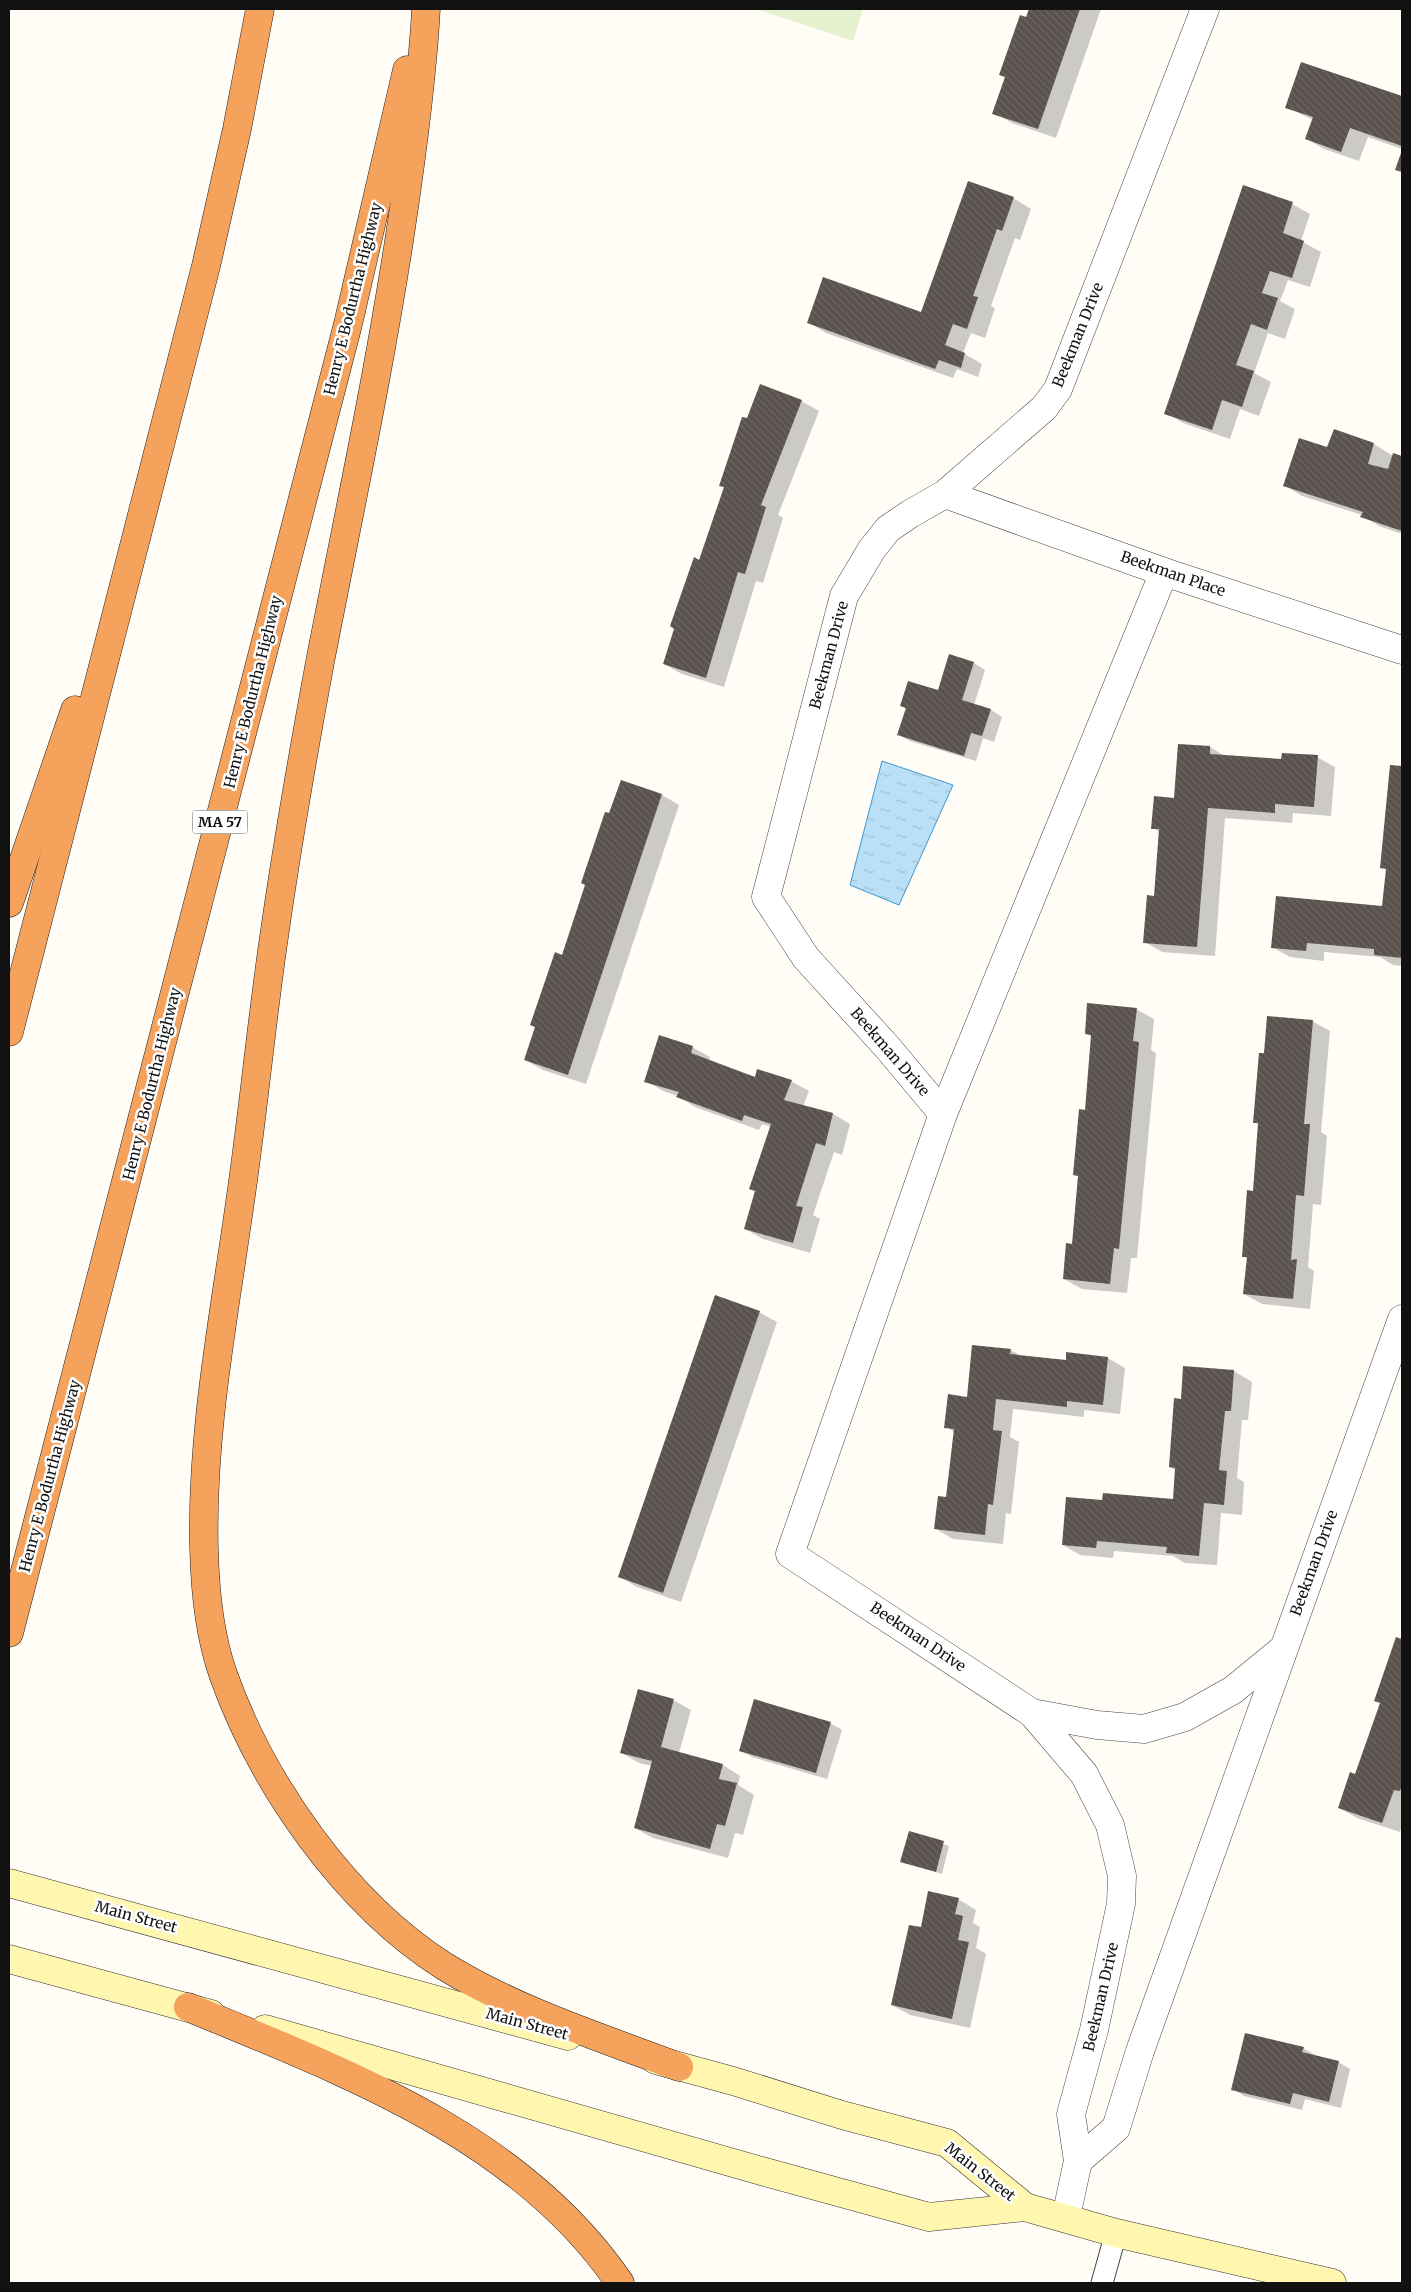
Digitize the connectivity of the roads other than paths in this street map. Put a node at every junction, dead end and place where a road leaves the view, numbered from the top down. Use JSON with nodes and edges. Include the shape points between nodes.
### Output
{"nodes":[{"id":1,"x":260,"y":9,"type":"edge"},
{"id":2,"x":417,"y":9,"type":"edge"},
{"id":3,"x":426,"y":9,"type":"edge"},
{"id":4,"x":1205,"y":9,"type":"edge"},
{"id":5,"x":156,"y":459,"type":"junction"},
{"id":6,"x":945,"y":494,"type":"junction"},
{"id":7,"x":1164,"y":572,"type":"junction"},
{"id":8,"x":1402,"y":650,"type":"edge"},
{"id":9,"x":9,"y":903,"type":"edge"},
{"id":10,"x":9,"y":1032,"type":"edge"},
{"id":11,"x":943,"y":1114,"type":"junction"},
{"id":12,"x":1402,"y":1319,"type":"edge"},
{"id":13,"x":9,"y":1633,"type":"edge"},
{"id":14,"x":1284,"y":1648,"type":"junction"},
{"id":15,"x":1032,"y":1713,"type":"junction"},
{"id":16,"x":9,"y":1883,"type":"edge"},
{"id":17,"x":9,"y":1959,"type":"edge"},
{"id":18,"x":188,"y":2007,"type":"junction"},
{"id":19,"x":679,"y":2066,"type":"junction"},
{"id":20,"x":1078,"y":2160,"type":"junction"},
{"id":21,"x":1025,"y":2206,"type":"junction"},
{"id":22,"x":1066,"y":2217,"type":"junction"},
{"id":23,"x":1116,"y":2233,"type":"junction"},
{"id":24,"x":620,"y":2283,"type":"edge"},
{"id":25,"x":1102,"y":2283,"type":"edge"},
{"id":26,"x":1330,"y":2283,"type":"edge"}],
"edges":[{"from":1,"to":5,"type":"highway","via":[[222,200]]},
{"from":2,"to":13,"type":"highway","name":"Henry E Bodurtha Highway","number":"MA 57","via":[[393,133],[355,296]]},
{"from":3,"to":19,"type":"highway","via":[[423,73],[390,300],[303,757],[273,942],[258,1077],[204,1473],[208,1616],[222,1673],[261,1758],[315,1842],[361,1897],[444,1966],[510,2001]]},
{"from":4,"to":6,"type":"street","name":"Beekman Drive","via":[[1058,389],[1044,408]]},
{"from":5,"to":9,"type":"highway","via":[[110,608]]},
{"from":5,"to":10,"type":"highway"},
{"from":6,"to":7,"type":"street","name":"Beekman Place"},
{"from":6,"to":11,"type":"street","name":"Beekman Drive","via":[[888,529],[844,596],[766,897],[806,958]]},
{"from":7,"to":8,"type":"street","name":"Beekman Place"},
{"from":7,"to":11,"type":"street","name":"Beekman Drive"},
{"from":11,"to":15,"type":"street","name":"Beekman Drive","via":[[790,1554]]},
{"from":12,"to":14,"type":"street","name":"Beekman Drive"},
{"from":14,"to":15,"type":"street","via":[[1225,1694],[1185,1717],[1144,1729],[1097,1725]]},
{"from":14,"to":20,"type":"street","name":"Beekman Drive","via":[[1140,2051],[1116,2128]]},
{"from":15,"to":20,"type":"street","name":"Beekman Drive","via":[[1068,1753],[1097,1796],[1115,1840],[1122,1876],[1121,1904],[1112,1950],[1071,2114]]},
{"from":16,"to":19,"type":"main road","name":"Main Street"},
{"from":17,"to":18,"type":"main road","name":"Main Street"},
{"from":18,"to":21,"type":"main road","name":"Main Street","via":[[929,2217]]},
{"from":18,"to":24,"type":"highway","via":[[346,2073],[422,2111],[491,2154],[555,2206]]},
{"from":19,"to":21,"type":"main road","name":"Main Street","via":[[947,2143]]},
{"from":20,"to":22,"type":"street","name":"Beekman Drive"},
{"from":21,"to":22,"type":"main road","name":"Main Street"},
{"from":22,"to":23,"type":"main road","name":"Main Street"},
{"from":23,"to":25,"type":"lane"},
{"from":23,"to":26,"type":"main road","name":"Main Street"}]}
